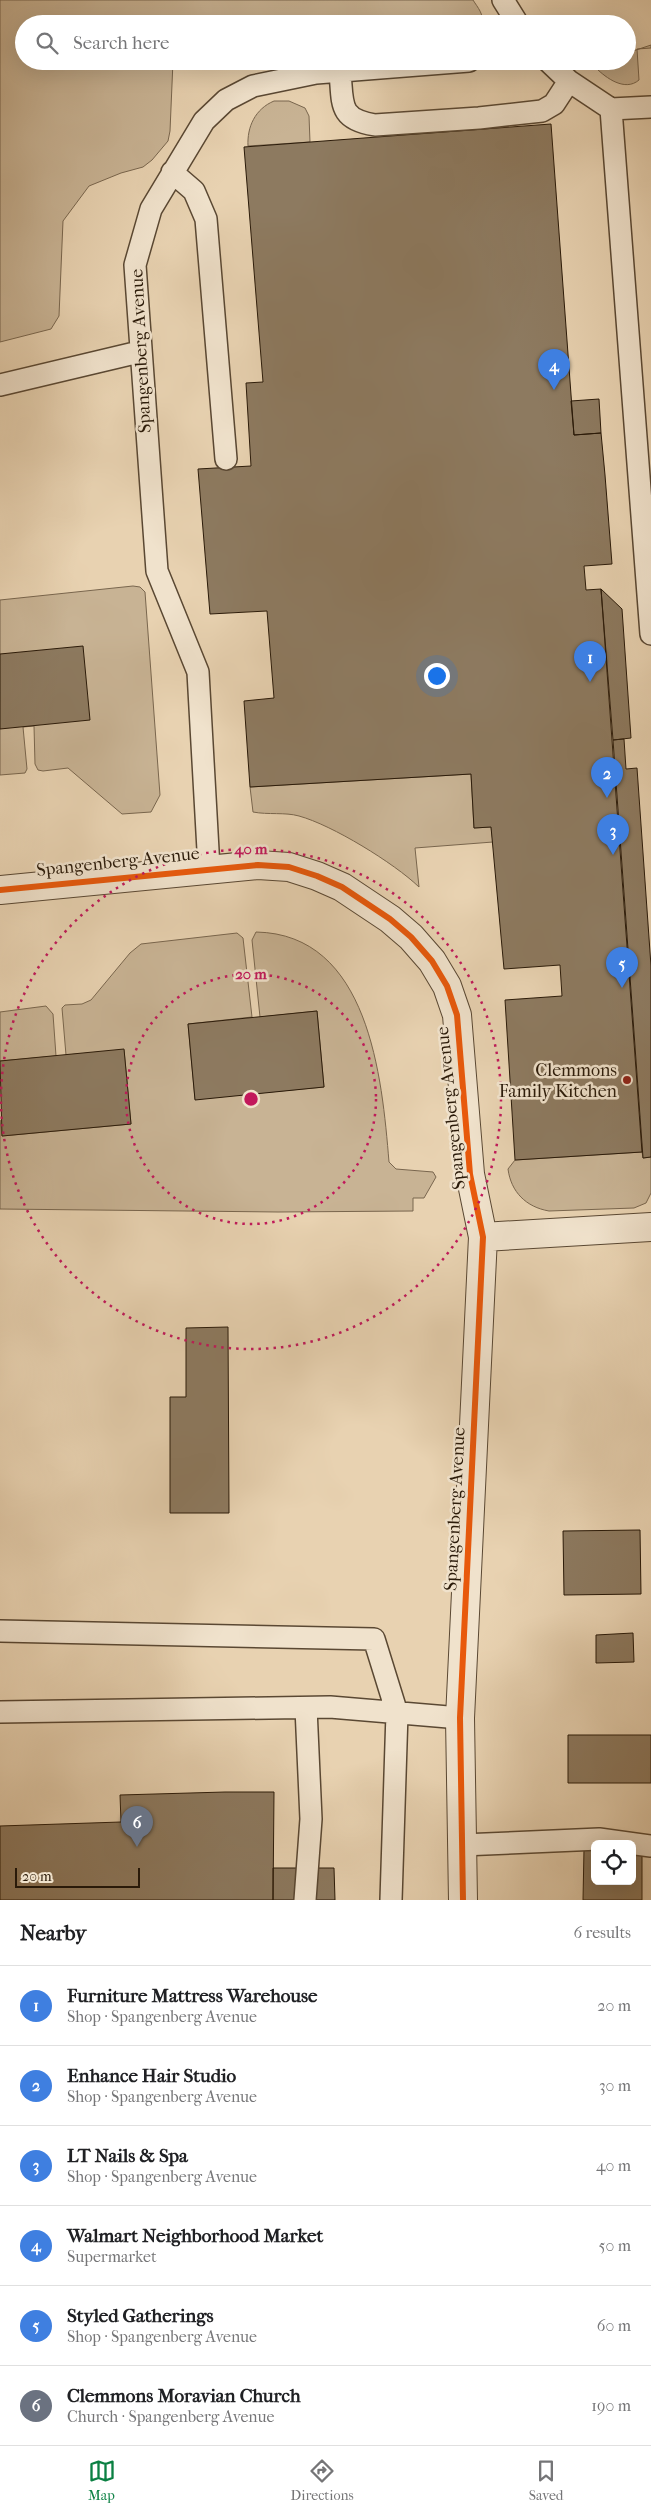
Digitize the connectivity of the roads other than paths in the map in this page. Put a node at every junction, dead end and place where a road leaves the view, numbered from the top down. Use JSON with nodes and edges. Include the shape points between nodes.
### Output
{"nodes":[{"id":1,"x":503,"y":0,"type":"edge"},
{"id":2,"x":512,"y":15,"type":"edge"},
{"id":3,"x":363,"y":70,"type":"edge"},
{"id":4,"x":557,"y":70,"type":"edge"},
{"id":5,"x":340,"y":72,"type":"junction"},
{"id":6,"x":569,"y":81,"type":"junction"},
{"id":7,"x":651,"y":107,"type":"edge"},
{"id":8,"x":611,"y":109,"type":"junction"},
{"id":9,"x":172,"y":172,"type":"junction"},
{"id":10,"x":139,"y":352,"type":"junction"},
{"id":11,"x":0,"y":385,"type":"edge"},
{"id":12,"x":226,"y":459,"type":"dead end"},
{"id":13,"x":651,"y":634,"type":"edge"},
{"id":14,"x":210,"y":868,"type":"junction"},
{"id":15,"x":0,"y":890,"type":"edge"},
{"id":16,"x":651,"y":1227,"type":"edge"},
{"id":17,"x":483,"y":1237,"type":"junction"},
{"id":18,"x":0,"y":1631,"type":"edge"},
{"id":19,"x":306,"y":1708,"type":"junction"},
{"id":20,"x":0,"y":1712,"type":"edge"},
{"id":21,"x":396,"y":1713,"type":"junction"},
{"id":22,"x":460,"y":1718,"type":"junction"},
{"id":23,"x":462,"y":1845,"type":"junction"},
{"id":24,"x":651,"y":1846,"type":"edge"},
{"id":25,"x":305,"y":1900,"type":"edge"},
{"id":26,"x":391,"y":1900,"type":"edge"},
{"id":27,"x":463,"y":1900,"type":"edge"}],
"edges":[{"from":1,"to":2,"type":"lane"},
{"from":3,"to":5,"type":"lane","name":"Spangenberg Avenue"},
{"from":4,"to":6,"type":"lane"},
{"from":5,"to":6,"type":"lane","via":[[348,116],[360,123],[375,125],[542,111],[554,104]]},
{"from":5,"to":9,"type":"lane","name":"Spangenberg Avenue","via":[[253,86],[226,100],[204,120]]},
{"from":6,"to":8,"type":"lane"},
{"from":7,"to":8,"type":"lane"},
{"from":8,"to":13,"type":"lane"},
{"from":9,"to":10,"type":"lane","name":"Spangenberg Avenue","via":[[151,209],[135,265]]},
{"from":9,"to":12,"type":"lane","via":[[194,191],[206,219]]},
{"from":10,"to":11,"type":"lane"},
{"from":10,"to":14,"type":"lane","name":"Spangenberg Avenue","via":[[157,571],[198,672]]},
{"from":14,"to":15,"type":"street","name":"Spangenberg Avenue"},
{"from":14,"to":17,"type":"street","name":"Spangenberg Avenue","via":[[258,865],[288,868],[317,876],[342,887],[390,919],[412,937],[432,961],[447,986],[457,1015],[470,1174]]},
{"from":16,"to":17,"type":"street"},
{"from":17,"to":22,"type":"street","name":"Spangenberg Avenue"},
{"from":18,"to":21,"type":"lane","via":[[374,1639]]},
{"from":19,"to":20,"type":"lane"},
{"from":19,"to":21,"type":"lane"},
{"from":19,"to":25,"type":"lane","via":[[311,1819]]},
{"from":21,"to":22,"type":"lane"},
{"from":21,"to":26,"type":"lane"},
{"from":22,"to":23,"type":"street","name":"Spangenberg Avenue"},
{"from":23,"to":24,"type":"lane","via":[[599,1839]]},
{"from":23,"to":27,"type":"street","name":"Spangenberg Avenue"}]}
